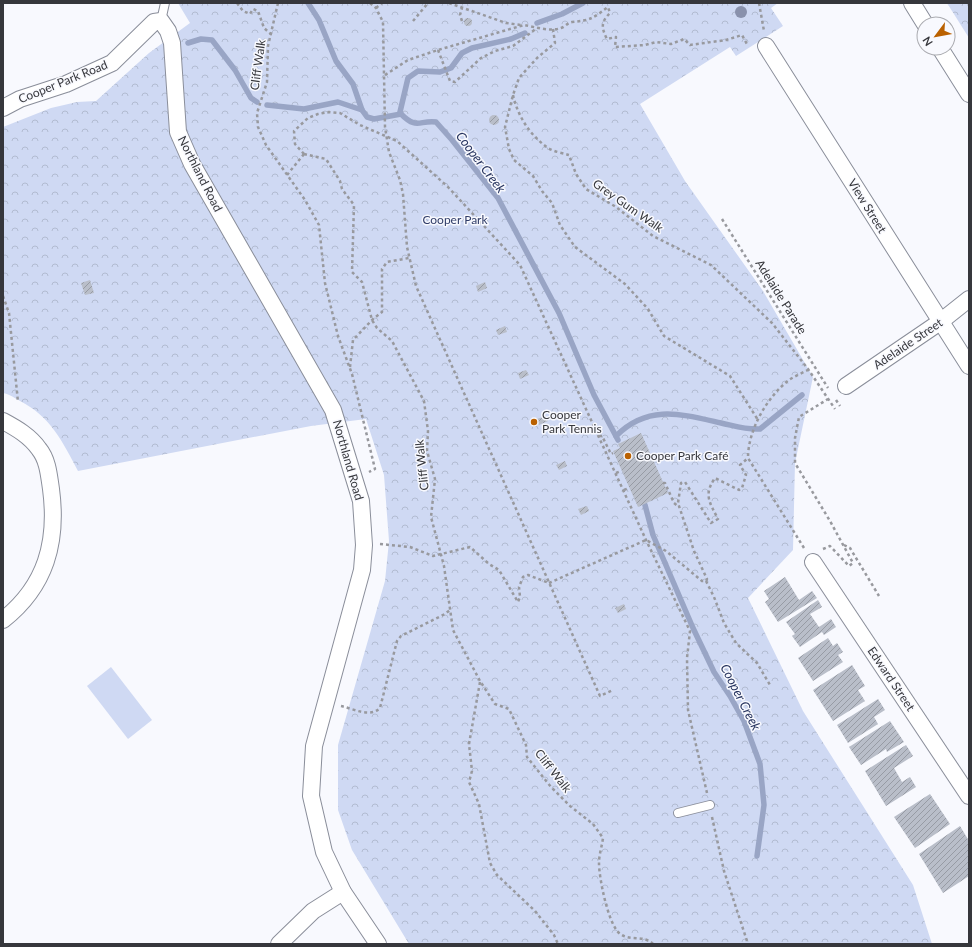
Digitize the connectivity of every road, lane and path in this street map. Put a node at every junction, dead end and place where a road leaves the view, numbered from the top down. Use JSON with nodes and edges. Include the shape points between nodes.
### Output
{"nodes":[{"id":1,"x":165,"y":3,"type":"edge"},
{"id":2,"x":237,"y":3,"type":"edge"},
{"id":3,"x":278,"y":3,"type":"edge"},
{"id":4,"x":370,"y":3,"type":"edge"},
{"id":5,"x":382,"y":3,"type":"edge"},
{"id":6,"x":428,"y":3,"type":"edge"},
{"id":7,"x":449,"y":3,"type":"edge"},
{"id":8,"x":760,"y":3,"type":"edge"},
{"id":9,"x":912,"y":3,"type":"edge"},
{"id":10,"x":376,"y":8,"type":"junction"},
{"id":11,"x":462,"y":8,"type":"junction"},
{"id":12,"x":920,"y":16,"type":"edge"},
{"id":13,"x":161,"y":21,"type":"junction"},
{"id":14,"x":413,"y":21,"type":"dead end"},
{"id":15,"x":462,"y":21,"type":"dead end"},
{"id":16,"x":524,"y":25,"type":"junction"},
{"id":17,"x":536,"y":28,"type":"junction"},
{"id":18,"x":553,"y":29,"type":"junction"},
{"id":19,"x":272,"y":35,"type":"junction"},
{"id":20,"x":766,"y":46,"type":"joint"},
{"id":21,"x":749,"y":47,"type":"dead end"},
{"id":22,"x":438,"y":50,"type":"junction"},
{"id":23,"x":945,"y":56,"type":"edge"},
{"id":24,"x":385,"y":75,"type":"junction"},
{"id":25,"x":969,"y":94,"type":"edge"},
{"id":26,"x":513,"y":95,"type":"junction"},
{"id":27,"x":3,"y":108,"type":"edge"},
{"id":28,"x":386,"y":135,"type":"junction"},
{"id":29,"x":304,"y":154,"type":"junction"},
{"id":30,"x":287,"y":175,"type":"junction"},
{"id":31,"x":722,"y":219,"type":"dead end"},
{"id":32,"x":409,"y":258,"type":"junction"},
{"id":33,"x":3,"y":296,"type":"edge"},
{"id":34,"x":969,"y":299,"type":"edge"},
{"id":35,"x":372,"y":320,"type":"junction"},
{"id":36,"x":940,"y":322,"type":"junction"},
{"id":37,"x":969,"y":366,"type":"edge"},
{"id":38,"x":350,"y":369,"type":"junction"},
{"id":39,"x":808,"y":369,"type":"junction"},
{"id":40,"x":826,"y":384,"type":"dead end"},
{"id":41,"x":846,"y":386,"type":"dead end"},
{"id":42,"x":828,"y":399,"type":"junction"},
{"id":43,"x":18,"y":402,"type":"dead end"},
{"id":44,"x":835,"y":409,"type":"dead end"},
{"id":45,"x":758,"y":420,"type":"junction"},
{"id":46,"x":3,"y":421,"type":"edge"},
{"id":47,"x":599,"y":436,"type":"junction"},
{"id":48,"x":613,"y":453,"type":"dead end"},
{"id":49,"x":748,"y":458,"type":"junction"},
{"id":50,"x":621,"y":471,"type":"dead end"},
{"id":51,"x":616,"y":473,"type":"junction"},
{"id":52,"x":355,"y":480,"type":"junction"},
{"id":53,"x":663,"y":483,"type":"dead end"},
{"id":54,"x":629,"y":488,"type":"dead end"},
{"id":55,"x":624,"y":490,"type":"junction"},
{"id":56,"x":680,"y":507,"type":"junction"},
{"id":57,"x":646,"y":540,"type":"junction"},
{"id":58,"x":843,"y":544,"type":"junction"},
{"id":59,"x":397,"y":546,"type":"dead end"},
{"id":60,"x":442,"y":554,"type":"junction"},
{"id":61,"x":816,"y":556,"type":"junction"},
{"id":62,"x":706,"y":582,"type":"junction"},
{"id":63,"x":549,"y":583,"type":"junction"},
{"id":64,"x":879,"y":596,"type":"dead end"},
{"id":65,"x":450,"y":610,"type":"junction"},
{"id":66,"x":3,"y":620,"type":"edge"},
{"id":67,"x":683,"y":659,"type":"dead end"},
{"id":68,"x":480,"y":681,"type":"junction"},
{"id":69,"x":770,"y":685,"type":"dead end"},
{"id":70,"x":613,"y":690,"type":"dead end"},
{"id":71,"x":327,"y":702,"type":"junction"},
{"id":72,"x":969,"y":796,"type":"edge"},
{"id":73,"x":710,"y":806,"type":"dead end"},
{"id":74,"x":678,"y":814,"type":"dead end"},
{"id":75,"x":343,"y":892,"type":"junction"},
{"id":76,"x":279,"y":944,"type":"edge"},
{"id":77,"x":378,"y":944,"type":"edge"},
{"id":78,"x":558,"y":944,"type":"edge"},
{"id":79,"x":653,"y":944,"type":"edge"}],
"edges":[{"from":1,"to":13,"type":"lane"},
{"from":2,"to":19,"type":"path","via":[[243,11],[250,14],[253,9],[258,11],[264,28]]},
{"from":3,"to":19,"type":"path","name":"Cliff Walk"},
{"from":4,"to":10,"type":"path"},
{"from":5,"to":10,"type":"path"},
{"from":6,"to":14,"type":"path"},
{"from":7,"to":11,"type":"path"},
{"from":8,"to":20,"type":"path"},
{"from":9,"to":12,"type":"street"},
{"from":10,"to":24,"type":"path","via":[[383,22]]},
{"from":11,"to":15,"type":"path"},
{"from":11,"to":16,"type":"path","via":[[506,23]]},
{"from":13,"to":27,"type":"street","name":"Cooper Park Road","via":[[150,25],[112,63]]},
{"from":13,"to":52,"type":"street","name":"Northland Road","via":[[172,43],[178,132],[192,164],[333,410]]},
{"from":16,"to":17,"type":"path"},
{"from":16,"to":22,"type":"path"},
{"from":17,"to":18,"type":"path"},
{"from":17,"to":22,"type":"path","via":[[513,46],[481,58],[455,82],[450,81]]},
{"from":18,"to":21,"type":"path","via":[[561,28],[570,22],[592,19],[608,7],[610,13],[603,21],[602,29],[607,39],[616,38],[615,47],[656,42],[671,44],[684,39],[690,44],[726,40],[742,35]]},
{"from":18,"to":26,"type":"path","via":[[555,43],[519,78]]},
{"from":19,"to":30,"type":"path","name":"Cliff Walk","via":[[268,46],[267,82],[258,113],[258,127],[266,145]]},
{"from":20,"to":36,"type":"street","name":"View Street"},
{"from":22,"to":24,"type":"path","via":[[408,60]]},
{"from":23,"to":25,"type":"street"},
{"from":24,"to":28,"type":"path"},
{"from":26,"to":39,"type":"path","name":"Grey Gum Walk","via":[[517,112],[528,129],[549,149],[569,155],[576,174],[586,189],[616,207],[653,236],[711,265],[772,323]]},
{"from":26,"to":45,"type":"path","via":[[505,128],[509,149],[514,160],[533,176],[552,203],[560,225],[575,247],[624,284],[648,309],[664,336],[730,376]]},
{"from":28,"to":29,"type":"path","via":[[360,125],[340,113],[318,114],[308,118],[294,131],[295,144]]},
{"from":28,"to":32,"type":"path","via":[[403,194]]},
{"from":28,"to":47,"type":"path","via":[[448,187],[520,264]]},
{"from":29,"to":30,"type":"path"},
{"from":29,"to":35,"type":"path","name":"Cliff Walk","via":[[326,159],[354,205],[352,272],[362,282]]},
{"from":30,"to":38,"type":"path","name":"Cliff Walk","via":[[319,225],[325,283],[338,336]]},
{"from":31,"to":40,"type":"path","name":"Adelaide Parade"},
{"from":32,"to":35,"type":"path","via":[[387,262],[382,269],[382,312]]},
{"from":32,"to":63,"type":"path","via":[[418,292]]},
{"from":33,"to":43,"type":"path","via":[[9,313]]},
{"from":34,"to":36,"type":"street","name":"Adelaide Street"},
{"from":35,"to":38,"type":"path","via":[[353,340]]},
{"from":35,"to":60,"type":"path","name":"Cliff Walk","via":[[392,341],[424,401],[428,431],[427,451],[436,479],[431,517]]},
{"from":36,"to":37,"type":"street","name":"View Street"},
{"from":36,"to":41,"type":"street","name":"Adelaide Street"},
{"from":38,"to":52,"type":"path","via":[[375,469]]},
{"from":39,"to":42,"type":"path","name":"Grey Gum Walk"},
{"from":39,"to":45,"type":"path","via":[[789,380],[770,398]]},
{"from":42,"to":44,"type":"path","name":"Grey Gum Walk"},
{"from":42,"to":58,"type":"path","via":[[799,417],[794,458],[799,473]]},
{"from":45,"to":49,"type":"path","via":[[748,447]]},
{"from":46,"to":66,"type":"street","via":[[21,431],[40,449],[49,472],[53,506],[52,537],[48,557],[30,594]]},
{"from":47,"to":48,"type":"path","via":[[602,436],[611,454]]},
{"from":47,"to":51,"type":"path"},
{"from":49,"to":56,"type":"path","via":[[740,465],[746,475],[742,488],[739,490],[714,478],[710,485],[708,497],[718,518],[711,523],[685,482],[681,483],[678,503]]},
{"from":49,"to":61,"type":"path"},
{"from":50,"to":51,"type":"path"},
{"from":51,"to":55,"type":"path"},
{"from":52,"to":71,"type":"street","name":"Northland Road","via":[[361,500],[364,545],[362,570]]},
{"from":53,"to":56,"type":"path","via":[[665,482],[674,503]]},
{"from":54,"to":55,"type":"path"},
{"from":55,"to":57,"type":"path"},
{"from":56,"to":62,"type":"path"},
{"from":57,"to":62,"type":"path","via":[[666,551]]},
{"from":57,"to":63,"type":"path"},
{"from":57,"to":67,"type":"path","via":[[690,631],[686,658]]},
{"from":58,"to":61,"type":"path","via":[[853,563],[849,566],[830,546]]},
{"from":58,"to":64,"type":"path","via":[[850,548]]},
{"from":59,"to":60,"type":"path","via":[[410,547],[433,556]]},
{"from":60,"to":63,"type":"path","via":[[470,547],[499,570],[518,602],[523,577],[528,574]]},
{"from":60,"to":65,"type":"path","name":"Cliff Walk"},
{"from":61,"to":72,"type":"street","name":"Edward Street"},
{"from":62,"to":69,"type":"path","via":[[736,643],[757,663]]},
{"from":63,"to":70,"type":"path","via":[[600,696]]},
{"from":65,"to":68,"type":"path","name":"Cliff Walk","via":[[453,630]]},
{"from":65,"to":71,"type":"path","via":[[401,636],[397,641],[380,708],[376,712],[370,714]]},
{"from":68,"to":78,"type":"path","via":[[469,744],[472,771],[469,782],[479,804],[490,863],[497,875],[535,911]]},
{"from":68,"to":79,"type":"path","name":"Cliff Walk","via":[[495,704],[509,709],[526,745],[527,757],[546,781],[570,806],[593,824],[603,838],[599,862],[602,883],[611,920],[619,933],[629,938],[649,940]]},
{"from":71,"to":75,"type":"street","name":"Northland Road","via":[[314,746],[311,796],[324,852]]},
{"from":73,"to":74,"type":"lane"},
{"from":75,"to":76,"type":"street","via":[[313,911]]},
{"from":75,"to":77,"type":"street","name":"Northland Road"}]}
